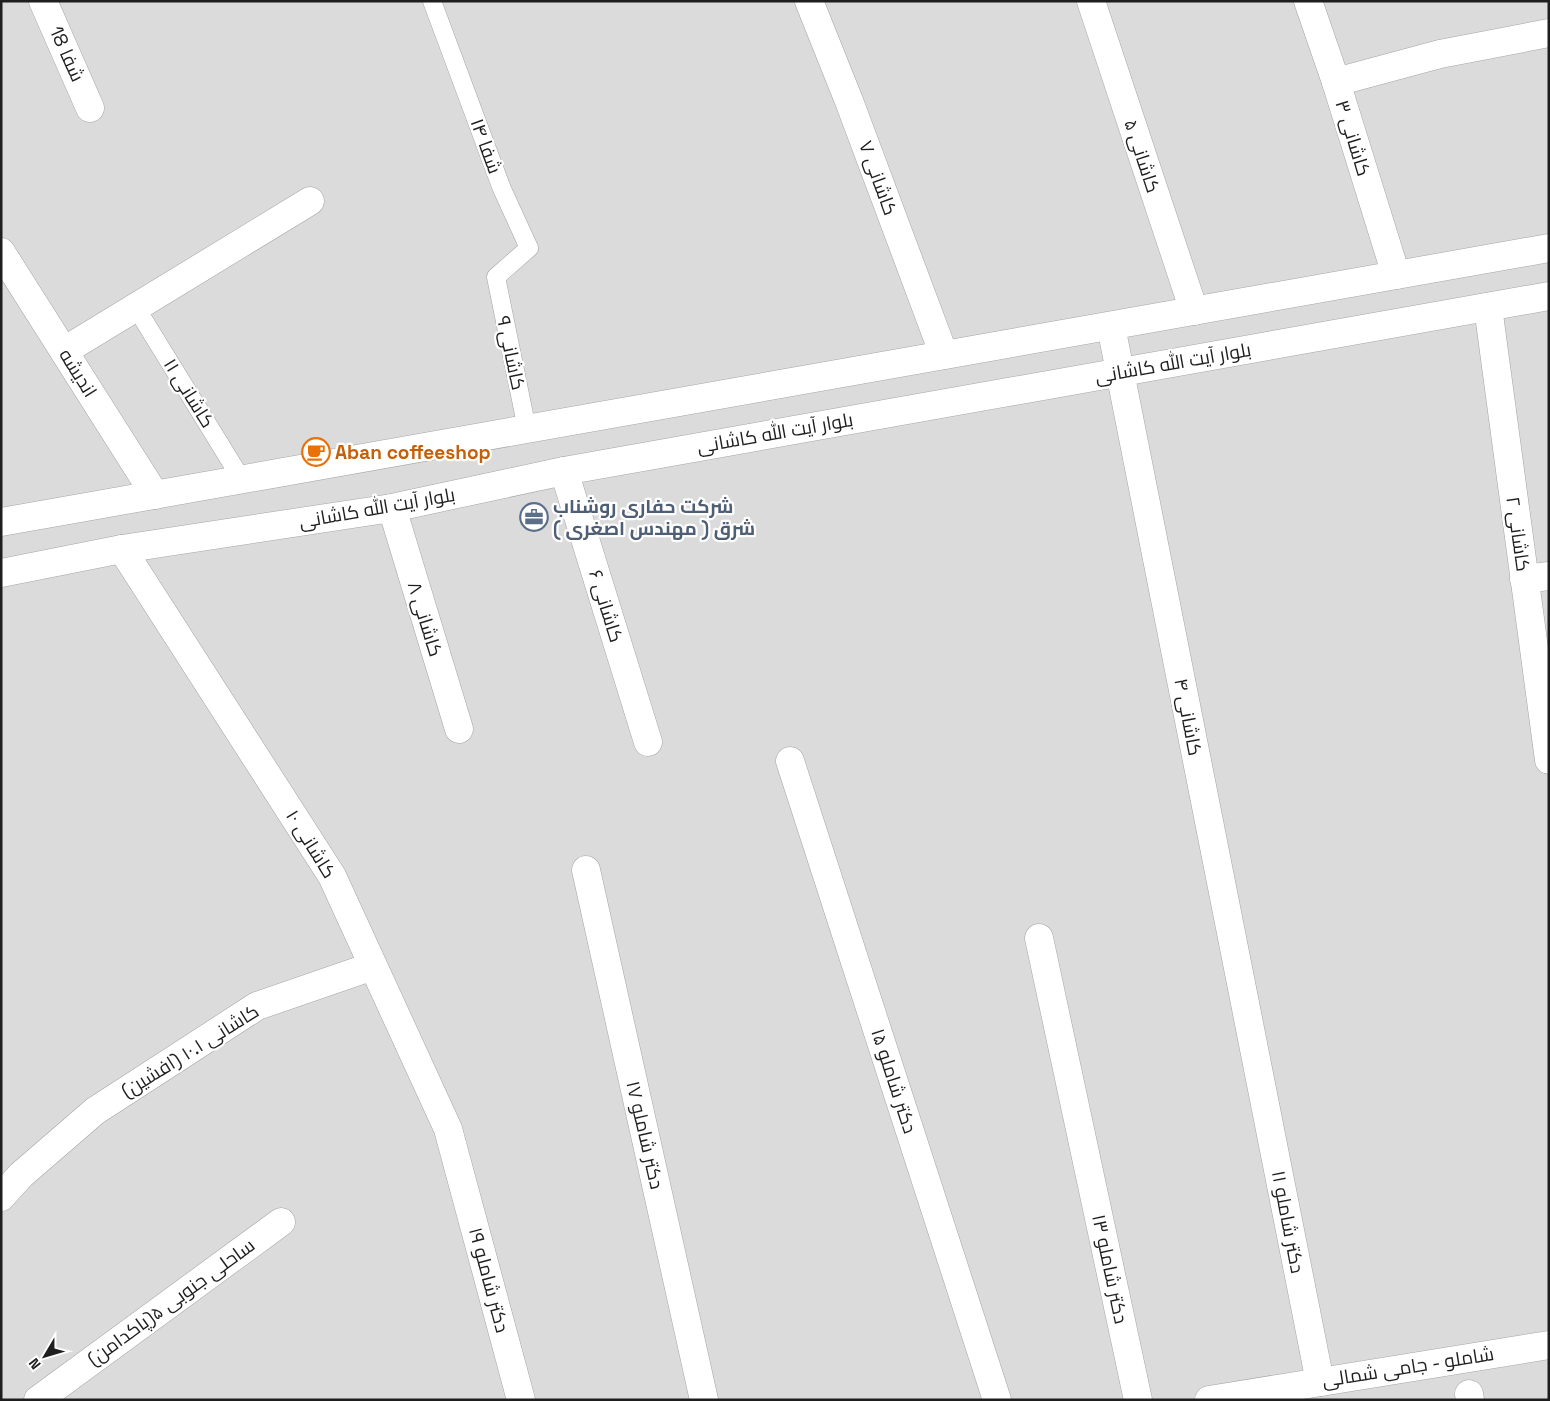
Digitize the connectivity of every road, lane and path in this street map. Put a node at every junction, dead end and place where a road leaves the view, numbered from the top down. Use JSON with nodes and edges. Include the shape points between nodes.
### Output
{"nodes":[{"id":1,"x":43,"y":1,"type":"edge"},
{"id":2,"x":432,"y":1,"type":"edge"},
{"id":3,"x":809,"y":1,"type":"edge"},
{"id":4,"x":1091,"y":1,"type":"edge"},
{"id":5,"x":1308,"y":1,"type":"edge"},
{"id":6,"x":1549,"y":33,"type":"edge"},
{"id":7,"x":1336,"y":82,"type":"junction"},
{"id":8,"x":90,"y":108,"type":"dead end"},
{"id":9,"x":310,"y":201,"type":"dead end"},
{"id":10,"x":1549,"y":248,"type":"edge"},
{"id":11,"x":1,"y":252,"type":"edge"},
{"id":12,"x":1396,"y":275,"type":"junction"},
{"id":13,"x":496,"y":277,"type":"joint"},
{"id":14,"x":1549,"y":296,"type":"edge"},
{"id":15,"x":135,"y":306,"type":"junction"},
{"id":16,"x":1488,"y":307,"type":"junction"},
{"id":17,"x":1194,"y":311,"type":"junction"},
{"id":18,"x":1111,"y":326,"type":"junction"},
{"id":19,"x":64,"y":351,"type":"junction"},
{"id":20,"x":944,"y":355,"type":"junction"},
{"id":21,"x":1120,"y":372,"type":"junction"},
{"id":22,"x":527,"y":429,"type":"junction"},
{"id":23,"x":564,"y":471,"type":"junction"},
{"id":24,"x":242,"y":480,"type":"junction"},
{"id":25,"x":156,"y":495,"type":"junction"},
{"id":26,"x":392,"y":508,"type":"junction"},
{"id":27,"x":1,"y":522,"type":"edge"},
{"id":28,"x":122,"y":549,"type":"junction"},
{"id":29,"x":1,"y":573,"type":"edge"},
{"id":30,"x":1537,"y":578,"type":"edge"},
{"id":31,"x":459,"y":729,"type":"dead end"},
{"id":32,"x":648,"y":742,"type":"dead end"},
{"id":33,"x":1549,"y":760,"type":"edge"},
{"id":34,"x":790,"y":761,"type":"dead end"},
{"id":35,"x":586,"y":870,"type":"dead end"},
{"id":36,"x":1039,"y":938,"type":"dead end"},
{"id":37,"x":373,"y":966,"type":"junction"},
{"id":38,"x":1257,"y":1063,"type":"joint"},
{"id":39,"x":457,"y":1161,"type":"joint"},
{"id":40,"x":1,"y":1197,"type":"edge"},
{"id":41,"x":281,"y":1222,"type":"dead end"},
{"id":42,"x":1549,"y":1344,"type":"edge"},
{"id":43,"x":1320,"y":1382,"type":"junction"},
{"id":44,"x":1268,"y":1395,"type":"edge"},
{"id":45,"x":38,"y":1400,"type":"edge"},
{"id":46,"x":521,"y":1400,"type":"edge"},
{"id":47,"x":704,"y":1400,"type":"edge"},
{"id":48,"x":997,"y":1400,"type":"edge"},
{"id":49,"x":1138,"y":1400,"type":"edge"},
{"id":50,"x":1209,"y":1400,"type":"edge"}],
"edges":[{"from":1,"to":8,"type":"street","name":"شفا 18"},
{"from":2,"to":13,"type":"lane","name":"شفا ۱۴","via":[[502,189],[529,248]]},
{"from":3,"to":20,"type":"street","name":"کاشانی ۷"},
{"from":4,"to":17,"type":"street","name":"کاشانی ۵"},
{"from":5,"to":7,"type":"street","name":"کاشانی ۳"},
{"from":6,"to":7,"type":"street","via":[[1440,54]]},
{"from":7,"to":12,"type":"street","name":"کاشانی ۳"},
{"from":9,"to":15,"type":"street"},
{"from":10,"to":12,"type":"street"},
{"from":11,"to":19,"type":"street","name":"اندیشه"},
{"from":12,"to":17,"type":"street"},
{"from":13,"to":22,"type":"lane","name":"کاشانی ۹"},
{"from":14,"to":16,"type":"street","name":"بلوار آیت الله کاشانی"},
{"from":15,"to":19,"type":"street"},
{"from":15,"to":24,"type":"lane","name":"کاشانی ۱۱"},
{"from":16,"to":21,"type":"street","name":"بلوار آیت الله کاشانی"},
{"from":16,"to":30,"type":"street","name":"کاشانی ۲"},
{"from":17,"to":18,"type":"street"},
{"from":18,"to":20,"type":"street"},
{"from":18,"to":21,"type":"street","name":"کاشانی ۴"},
{"from":19,"to":25,"type":"street","name":"اندیشه"},
{"from":20,"to":22,"type":"street"},
{"from":21,"to":23,"type":"street","name":"بلوار آیت الله کاشانی"},
{"from":21,"to":38,"type":"street","name":"کاشانی ۴"},
{"from":22,"to":24,"type":"street"},
{"from":23,"to":26,"type":"street","name":"بلوار آیت الله کاشانی"},
{"from":23,"to":32,"type":"street","name":"کاشانی ۶"},
{"from":24,"to":25,"type":"street"},
{"from":25,"to":27,"type":"street"},
{"from":26,"to":28,"type":"street","name":"بلوار آیت الله کاشانی"},
{"from":26,"to":31,"type":"street","name":"کاشانی ۸"},
{"from":28,"to":29,"type":"street","name":"بلوار آیت الله کاشانی"},
{"from":28,"to":37,"type":"street","name":"کاشانی ۱۰","via":[[332,876]]},
{"from":30,"to":33,"type":"street","name":"کاشانی ۲"},
{"from":34,"to":48,"type":"street","name":"دکتر شاملو ۱۵"},
{"from":35,"to":47,"type":"street","name":"دکتر شاملو ۱۷"},
{"from":36,"to":49,"type":"street","name":"دکتر شاملو ۱۳"},
{"from":37,"to":39,"type":"street","name":"کاشانی ۱۰","via":[[448,1129]]},
{"from":37,"to":40,"type":"street","name":"کاشانی ۱۰.۱ (افشین)","via":[[257,1006],[95,1111],[21,1175]]},
{"from":38,"to":43,"type":"street","name":"دکتر شاملو ۱۱"},
{"from":39,"to":46,"type":"street","name":"دکتر شاملو ۱۹"},
{"from":41,"to":45,"type":"street","name":"ساحلی جنوبی ۵(پاکدامن)"},
{"from":42,"to":43,"type":"street","name":"شاملو - جامی شمالی"},
{"from":43,"to":44,"type":"street","name":"شاملو - جامی شمالی"},
{"from":44,"to":50,"type":"street","name":"شاملو - جامی شمالی"}]}
